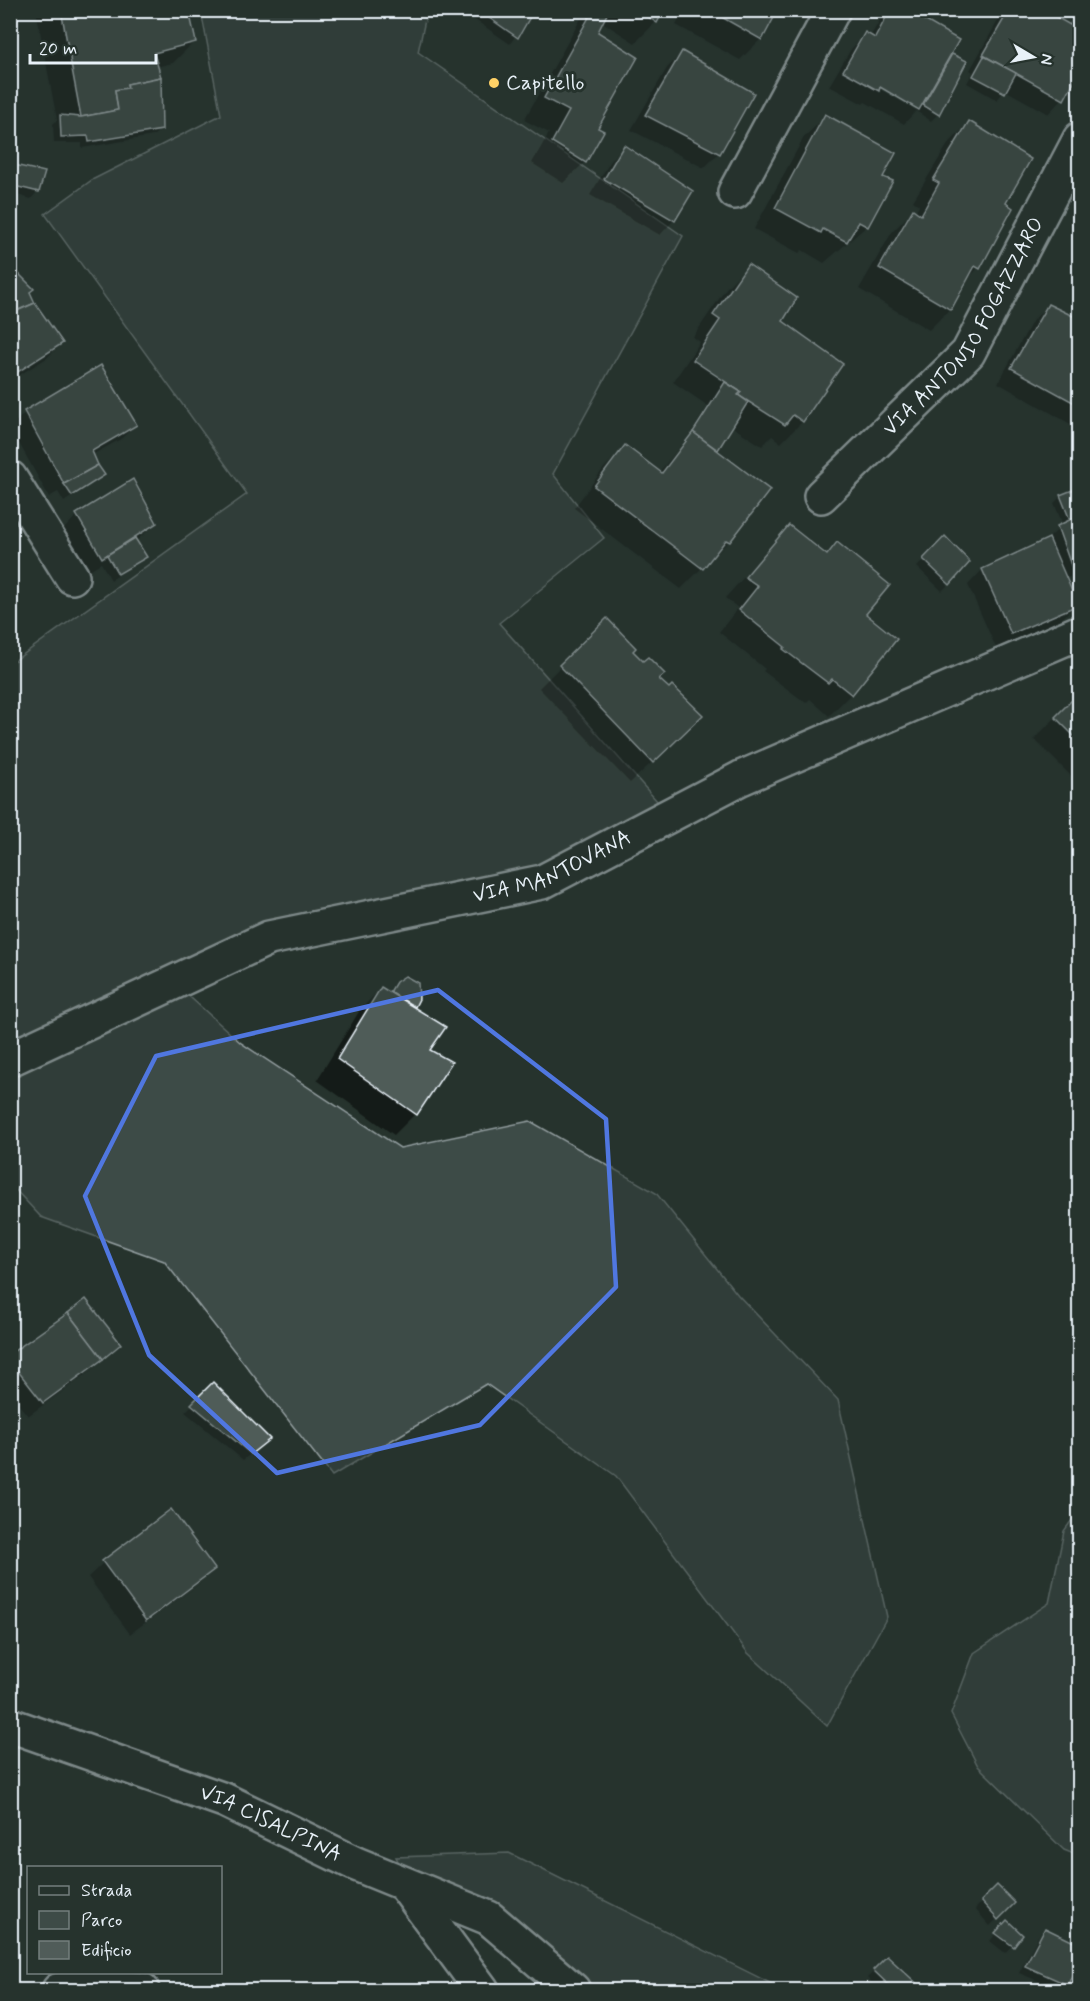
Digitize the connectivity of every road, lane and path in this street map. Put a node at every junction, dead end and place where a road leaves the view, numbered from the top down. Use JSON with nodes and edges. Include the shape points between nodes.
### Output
{"nodes":[{"id":1,"x":832,"y":10,"type":"edge"},
{"id":2,"x":1080,"y":139,"type":"edge"},
{"id":3,"x":735,"y":192,"type":"dead end"},
{"id":4,"x":10,"y":478,"type":"edge"},
{"id":5,"x":821,"y":496,"type":"dead end"},
{"id":6,"x":72,"y":576,"type":"dead end"},
{"id":7,"x":1080,"y":632,"type":"edge"},
{"id":8,"x":10,"y":1059,"type":"edge"},
{"id":9,"x":10,"y":1725,"type":"edge"},
{"id":10,"x":404,"y":1884,"type":"junction"},
{"id":11,"x":59,"y":1990,"type":"edge"},
{"id":12,"x":142,"y":1990,"type":"edge"},
{"id":13,"x":482,"y":1990,"type":"edge"},
{"id":14,"x":573,"y":1990,"type":"edge"}],
"edges":[{"from":1,"to":3,"type":"street"},
{"from":2,"to":5,"type":"street","name":"VIA ANTONIO FOGAZZARO","via":[[968,353]]},
{"from":4,"to":6,"type":"street"},
{"from":7,"to":8,"type":"street","name":"VIA MANTOVANA","via":[[741,778],[542,882],[269,938]]},
{"from":9,"to":10,"type":"street","name":"VIA CISALPINA","via":[[224,1800]]},
{"from":10,"to":13,"type":"street","name":"VIA CISALPINA"},
{"from":10,"to":14,"type":"street","via":[[489,1918]]},
{"from":11,"to":12,"type":"street","via":[[92,1984]]}]}
